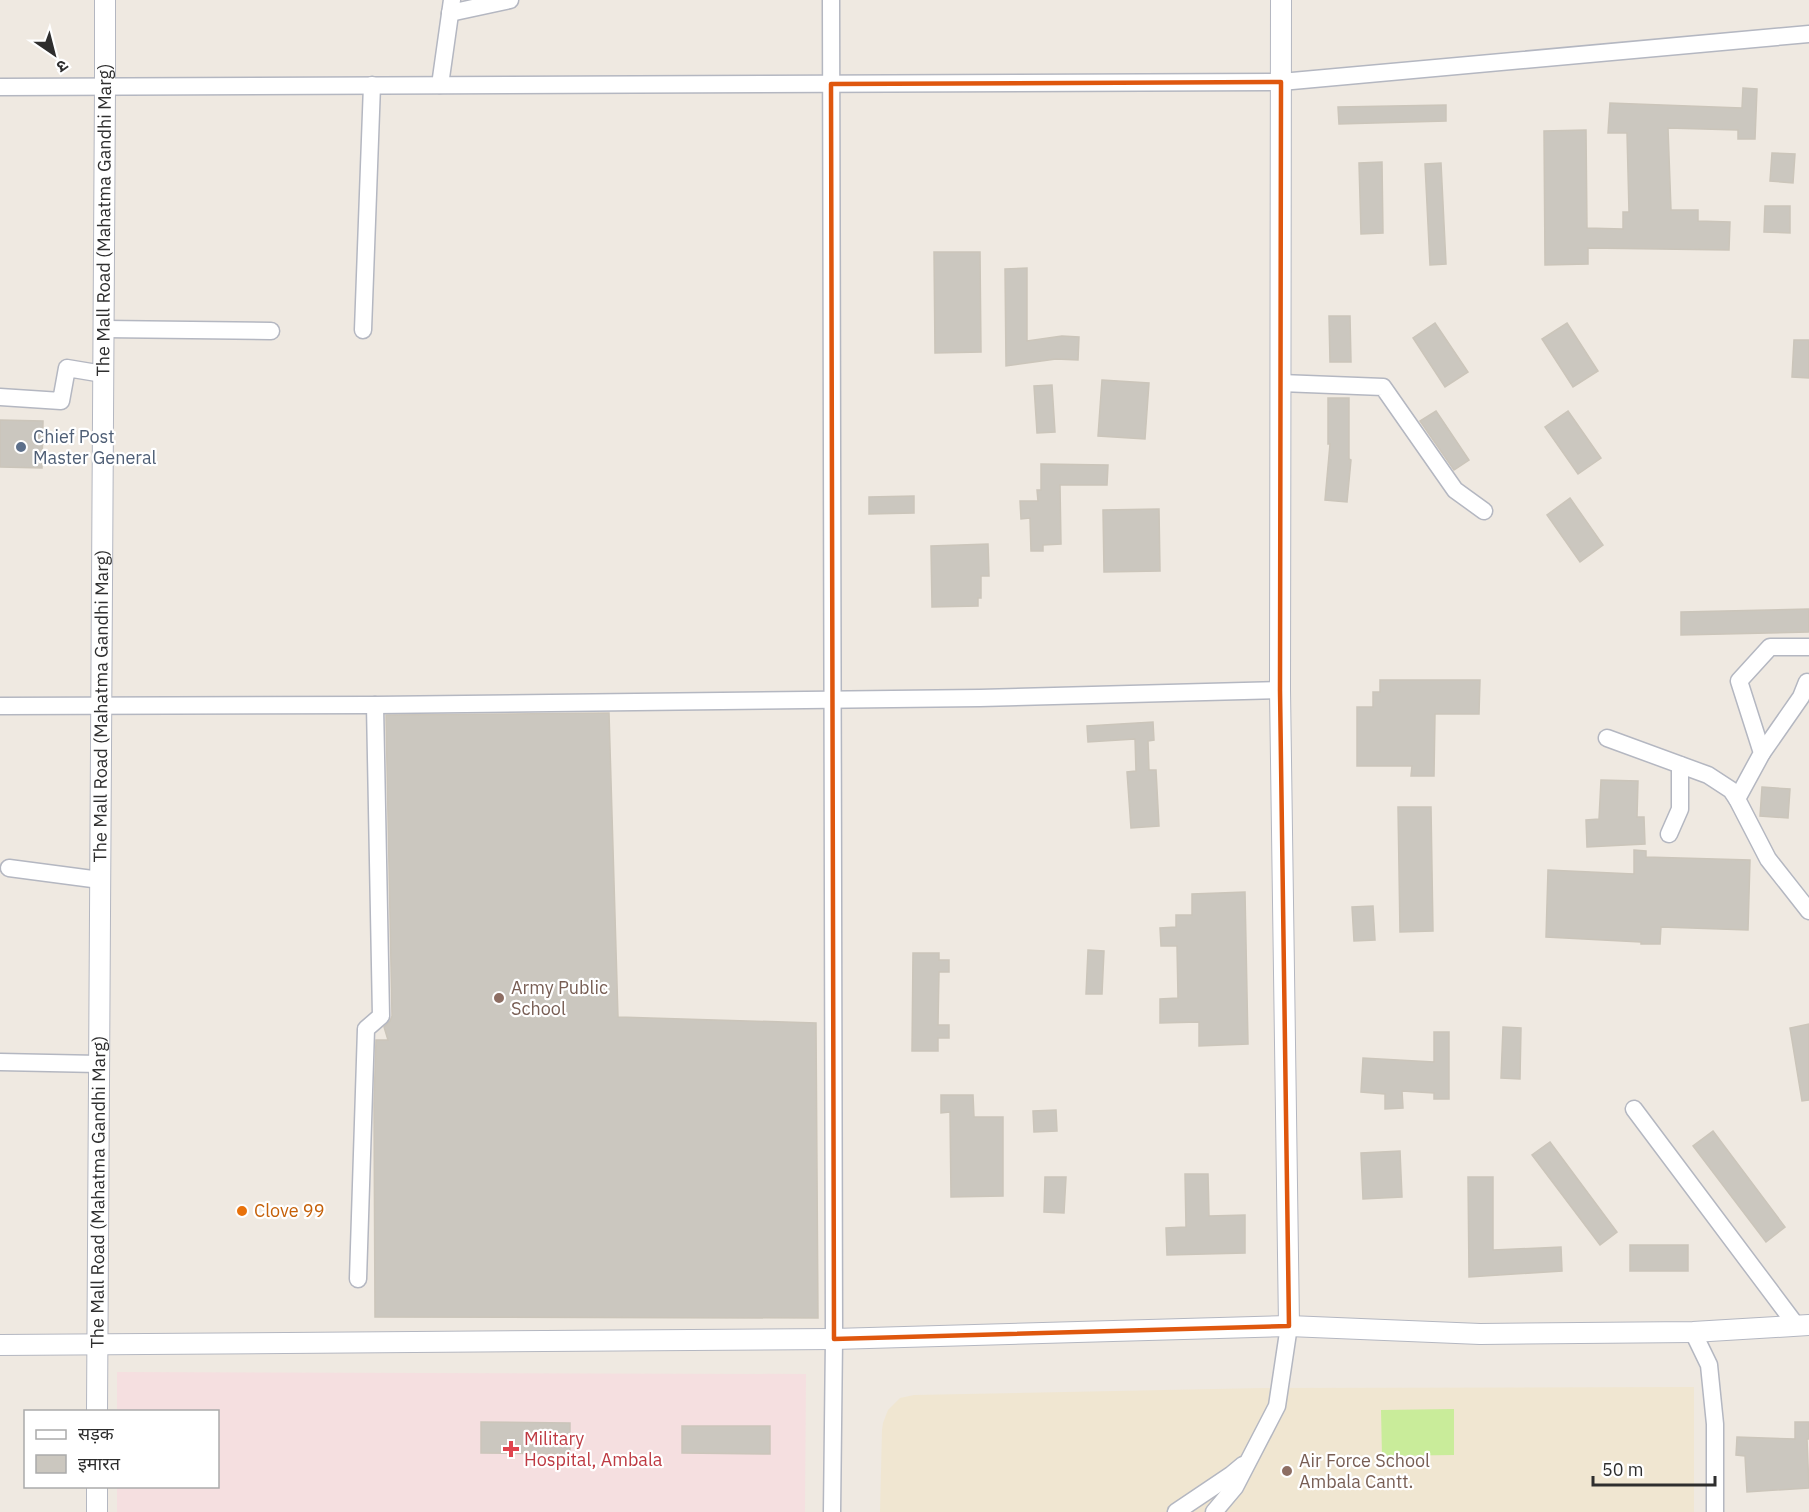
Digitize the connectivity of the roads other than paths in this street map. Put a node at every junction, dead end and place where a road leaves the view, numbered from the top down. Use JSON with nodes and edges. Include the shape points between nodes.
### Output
{"nodes":[{"id":1,"x":105,"y":0,"type":"edge"},
{"id":2,"x":510,"y":0,"type":"edge"},
{"id":3,"x":831,"y":0,"type":"edge"},
{"id":4,"x":1281,"y":0,"type":"edge"},
{"id":5,"x":451,"y":7,"type":"edge"},
{"id":6,"x":1809,"y":34,"type":"edge"},
{"id":7,"x":1281,"y":82,"type":"junction"},
{"id":8,"x":831,"y":84,"type":"junction"},
{"id":9,"x":372,"y":85,"type":"junction"},
{"id":10,"x":440,"y":85,"type":"junction"},
{"id":11,"x":105,"y":86,"type":"junction"},
{"id":12,"x":0,"y":87,"type":"edge"},
{"id":13,"x":104,"y":329,"type":"junction"},
{"id":14,"x":363,"y":330,"type":"dead end"},
{"id":15,"x":271,"y":331,"type":"dead end"},
{"id":16,"x":103,"y":374,"type":"junction"},
{"id":17,"x":1281,"y":383,"type":"junction"},
{"id":18,"x":0,"y":398,"type":"edge"},
{"id":19,"x":1484,"y":511,"type":"dead end"},
{"id":20,"x":1809,"y":647,"type":"edge"},
{"id":21,"x":1807,"y":682,"type":"dead end"},
{"id":22,"x":1280,"y":690,"type":"junction"},
{"id":23,"x":832,"y":699,"type":"junction"},
{"id":24,"x":101,"y":705,"type":"junction"},
{"id":25,"x":375,"y":705,"type":"junction"},
{"id":26,"x":0,"y":706,"type":"edge"},
{"id":27,"x":1607,"y":738,"type":"dead end"},
{"id":28,"x":1762,"y":753,"type":"junction"},
{"id":29,"x":1680,"y":765,"type":"junction"},
{"id":30,"x":1737,"y":799,"type":"junction"},
{"id":31,"x":1669,"y":834,"type":"dead end"},
{"id":32,"x":9,"y":868,"type":"dead end"},
{"id":33,"x":100,"y":880,"type":"junction"},
{"id":34,"x":1809,"y":911,"type":"edge"},
{"id":35,"x":0,"y":1062,"type":"edge"},
{"id":36,"x":99,"y":1064,"type":"junction"},
{"id":37,"x":1634,"y":1109,"type":"dead end"},
{"id":38,"x":358,"y":1280,"type":"dead end"},
{"id":39,"x":1802,"y":1325,"type":"edge"},
{"id":40,"x":1289,"y":1326,"type":"junction"},
{"id":41,"x":1693,"y":1332,"type":"junction"},
{"id":42,"x":834,"y":1339,"type":"junction"},
{"id":43,"x":96,"y":1344,"type":"junction"},
{"id":44,"x":0,"y":1345,"type":"edge"},
{"id":45,"x":97,"y":1410,"type":"edge"},
{"id":46,"x":1248,"y":1461,"type":"junction"},
{"id":47,"x":97,"y":1488,"type":"edge"},
{"id":48,"x":97,"y":1512,"type":"edge"},
{"id":49,"x":832,"y":1512,"type":"edge"},
{"id":50,"x":1176,"y":1512,"type":"edge"},
{"id":51,"x":1214,"y":1512,"type":"edge"},
{"id":52,"x":1715,"y":1512,"type":"edge"}],
"edges":[{"from":1,"to":11,"type":"street","name":"The Mall Road (Mahatma Gandhi Marg)"},
{"from":2,"to":5,"type":"street"},
{"from":3,"to":8,"type":"street"},
{"from":4,"to":7,"type":"street"},
{"from":5,"to":10,"type":"street"},
{"from":6,"to":7,"type":"street"},
{"from":7,"to":8,"type":"street"},
{"from":7,"to":17,"type":"street"},
{"from":8,"to":10,"type":"street"},
{"from":8,"to":23,"type":"street"},
{"from":9,"to":10,"type":"street"},
{"from":9,"to":11,"type":"street"},
{"from":9,"to":14,"type":"street"},
{"from":11,"to":12,"type":"street"},
{"from":11,"to":13,"type":"street","name":"The Mall Road (Mahatma Gandhi Marg)"},
{"from":13,"to":15,"type":"street"},
{"from":13,"to":16,"type":"street","name":"The Mall Road (Mahatma Gandhi Marg)"},
{"from":16,"to":18,"type":"street","via":[[67,368],[61,401]]},
{"from":16,"to":24,"type":"street","name":"The Mall Road (Mahatma Gandhi Marg)"},
{"from":17,"to":19,"type":"street","via":[[1383,387],[1455,490]]},
{"from":17,"to":22,"type":"street"},
{"from":20,"to":28,"type":"street","via":[[1770,648],[1739,681]]},
{"from":21,"to":28,"type":"street","via":[[1802,697]]},
{"from":22,"to":23,"type":"street"},
{"from":22,"to":40,"type":"street"},
{"from":23,"to":25,"type":"street"},
{"from":23,"to":42,"type":"street"},
{"from":24,"to":25,"type":"street"},
{"from":24,"to":26,"type":"street"},
{"from":24,"to":33,"type":"street","name":"The Mall Road (Mahatma Gandhi Marg)"},
{"from":25,"to":38,"type":"street","via":[[381,1016],[366,1029]]},
{"from":27,"to":29,"type":"street"},
{"from":28,"to":30,"type":"street"},
{"from":29,"to":30,"type":"street","via":[[1708,775],[1731,790]]},
{"from":29,"to":31,"type":"street","via":[[1680,809]]},
{"from":30,"to":34,"type":"street","via":[[1768,859]]},
{"from":32,"to":33,"type":"street"},
{"from":33,"to":36,"type":"street","name":"The Mall Road (Mahatma Gandhi Marg)"},
{"from":35,"to":36,"type":"street"},
{"from":36,"to":43,"type":"street","name":"The Mall Road (Mahatma Gandhi Marg)"},
{"from":37,"to":39,"type":"street"},
{"from":39,"to":41,"type":"street"},
{"from":40,"to":41,"type":"street","via":[[1480,1334]]},
{"from":40,"to":42,"type":"street"},
{"from":40,"to":46,"type":"street","via":[[1277,1406]]},
{"from":41,"to":52,"type":"street","via":[[1709,1365],[1715,1424]]},
{"from":42,"to":43,"type":"street"},
{"from":42,"to":49,"type":"street"},
{"from":43,"to":44,"type":"street"},
{"from":43,"to":45,"type":"street","name":"The Mall Road (Mahatma Gandhi Marg)"},
{"from":46,"to":50,"type":"street"},
{"from":46,"to":51,"type":"street","via":[[1235,1486]]},
{"from":47,"to":48,"type":"street"}]}
